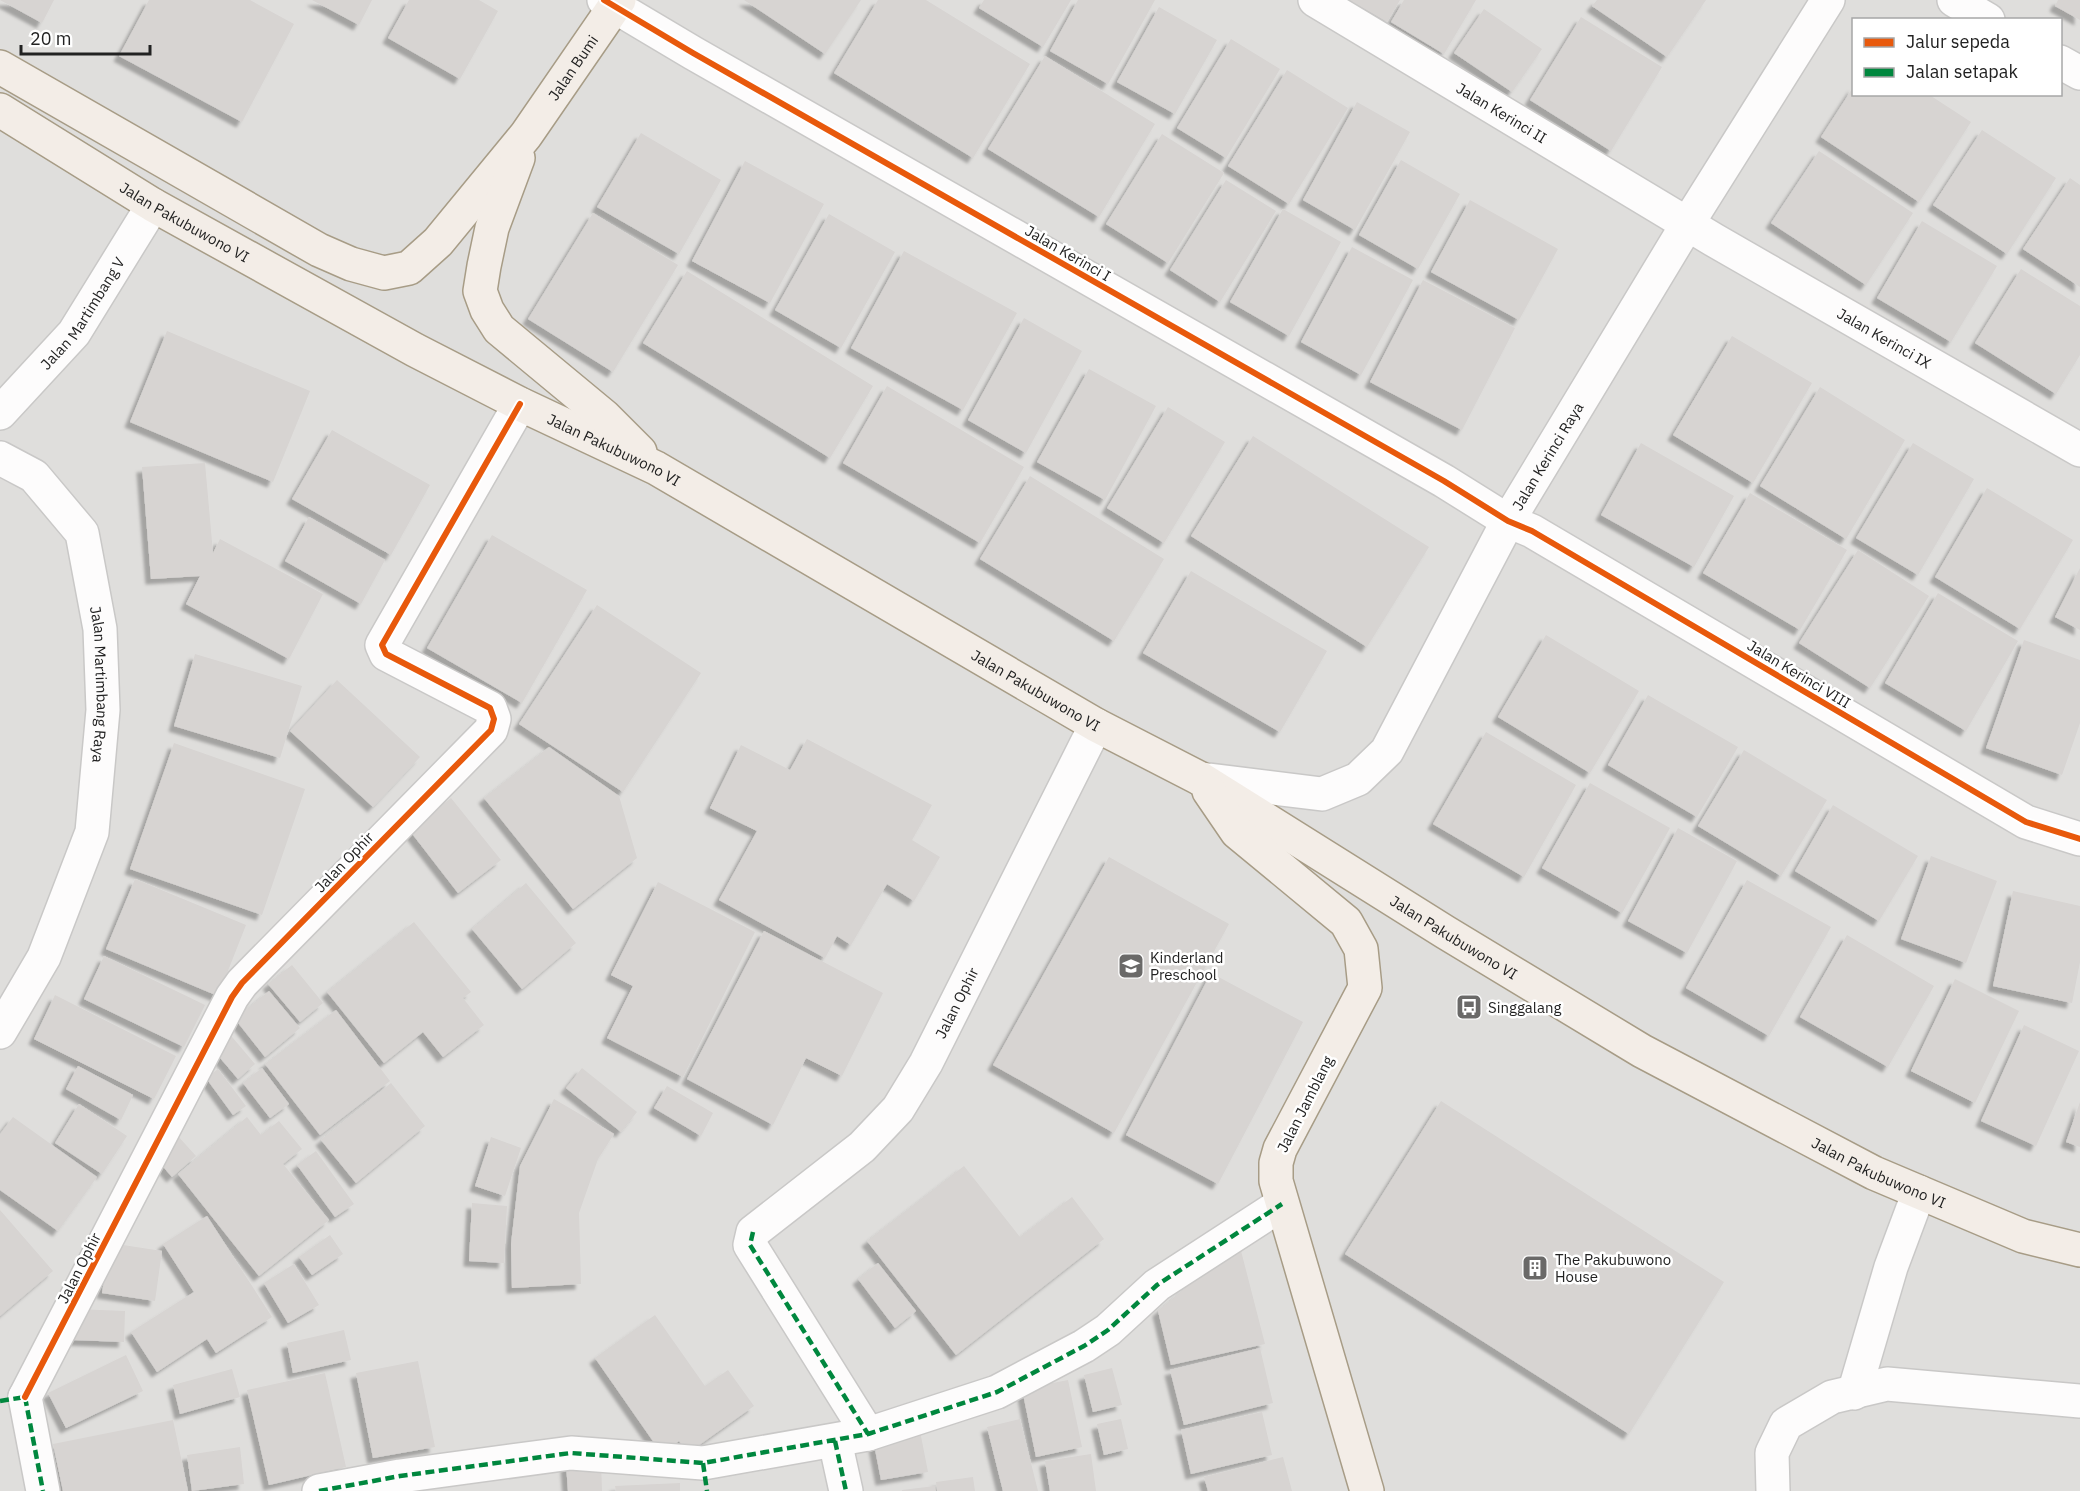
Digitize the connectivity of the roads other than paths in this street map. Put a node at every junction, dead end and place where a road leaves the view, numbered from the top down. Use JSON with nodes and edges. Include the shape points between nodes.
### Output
{"nodes":[{"id":1,"x":1315,"y":0,"type":"edge"},
{"id":2,"x":1828,"y":0,"type":"edge"},
{"id":3,"x":1954,"y":0,"type":"edge"},
{"id":4,"x":613,"y":2,"type":"edge"},
{"id":5,"x":1985,"y":18,"type":"edge"},
{"id":6,"x":2062,"y":63,"type":"edge"},
{"id":7,"x":0,"y":67,"type":"edge"},
{"id":8,"x":2080,"y":73,"type":"edge"},
{"id":9,"x":0,"y":110,"type":"edge"},
{"id":10,"x":526,"y":135,"type":"junction"},
{"id":11,"x":153,"y":205,"type":"junction"},
{"id":12,"x":1688,"y":223,"type":"junction"},
{"id":13,"x":520,"y":404,"type":"junction"},
{"id":14,"x":0,"y":413,"type":"edge"},
{"id":15,"x":2080,"y":450,"type":"edge"},
{"id":16,"x":0,"y":458,"type":"edge"},
{"id":17,"x":656,"y":468,"type":"junction"},
{"id":18,"x":1508,"y":521,"type":"junction"},
{"id":19,"x":1096,"y":725,"type":"junction"},
{"id":20,"x":1201,"y":779,"type":"junction"},
{"id":21,"x":2080,"y":839,"type":"edge"},
{"id":22,"x":0,"y":1032,"type":"edge"},
{"id":23,"x":1918,"y":1192,"type":"junction"},
{"id":24,"x":1282,"y":1204,"type":"junction"},
{"id":25,"x":2080,"y":1250,"type":"edge"},
{"id":26,"x":1854,"y":1393,"type":"junction"},
{"id":27,"x":13,"y":1399,"type":"edge"},
{"id":28,"x":2080,"y":1401,"type":"edge"},
{"id":29,"x":868,"y":1434,"type":"junction"},
{"id":30,"x":835,"y":1441,"type":"junction"},
{"id":31,"x":705,"y":1477,"type":"edge"},
{"id":32,"x":43,"y":1491,"type":"edge"},
{"id":33,"x":319,"y":1491,"type":"edge"},
{"id":34,"x":846,"y":1491,"type":"edge"},
{"id":35,"x":1367,"y":1491,"type":"edge"},
{"id":36,"x":1773,"y":1491,"type":"edge"}],
"edges":[{"from":1,"to":12,"type":"street","name":"Jalan Kerinci II"},
{"from":2,"to":12,"type":"street","name":"Jalan Kerinci Raya"},
{"from":3,"to":5,"type":"street"},
{"from":4,"to":10,"type":"main road","name":"Jalan Bumi"},
{"from":4,"to":18,"type":"street","name":"Jalan Kerinci I"},
{"from":6,"to":8,"type":"street"},
{"from":7,"to":10,"type":"main road","via":[[319,250],[384,273],[409,268],[438,242]]},
{"from":9,"to":11,"type":"main road","name":"Jalan Pakubuwono VI"},
{"from":10,"to":17,"type":"main road","via":[[492,228],[480,291],[487,310],[499,329],[604,416]]},
{"from":11,"to":13,"type":"main road","name":"Jalan Pakubuwono VI"},
{"from":11,"to":14,"type":"street","name":"Jalan Martimbang V","via":[[74,333]]},
{"from":12,"to":15,"type":"street","name":"Jalan Kerinci IX"},
{"from":12,"to":18,"type":"street","name":"Jalan Kerinci Raya"},
{"from":13,"to":17,"type":"main road","name":"Jalan Pakubuwono VI"},
{"from":13,"to":27,"type":"street","name":"Jalan Ophir","via":[[382,645],[386,654],[490,708],[495,719],[491,730],[242,983]]},
{"from":16,"to":22,"type":"street","name":"Jalan Martimbang Raya","via":[[34,476],[81,533],[100,629],[103,710],[92,832],[44,957]]},
{"from":17,"to":19,"type":"main road","name":"Jalan Pakubuwono VI"},
{"from":18,"to":20,"type":"street","name":"Jalan Kerinci Raya","via":[[1386,751],[1358,779],[1322,794]]},
{"from":18,"to":21,"type":"street","name":"Jalan Kerinci VIII","via":[[1532,531],[2026,822]]},
{"from":19,"to":20,"type":"main road","name":"Jalan Pakubuwono VI"},
{"from":19,"to":29,"type":"street","name":"Jalan Ophir","via":[[926,1063],[898,1109],[862,1147],[753,1232],[750,1245]]},
{"from":20,"to":23,"type":"main road","name":"Jalan Pakubuwono VI","via":[[1642,1051],[1874,1173]]},
{"from":20,"to":24,"type":"main road","name":"Jalan Jamblang","via":[[1237,832],[1346,922],[1361,949],[1365,988],[1280,1149],[1276,1181]]},
{"from":23,"to":25,"type":"main road","name":"Jalan Pakubuwono VI","via":[[2023,1236]]},
{"from":23,"to":26,"type":"street"},
{"from":24,"to":29,"type":"street","via":[[1156,1285],[1108,1330],[1084,1346],[998,1392]]},
{"from":24,"to":35,"type":"main road","name":"Jalan Jamblang"},
{"from":26,"to":28,"type":"street","via":[[1887,1384]]},
{"from":26,"to":36,"type":"street","via":[[1832,1397],[1786,1424],[1772,1453]]},
{"from":27,"to":32,"type":"street"},
{"from":29,"to":30,"type":"street"},
{"from":30,"to":31,"type":"street"},
{"from":30,"to":34,"type":"street"},
{"from":31,"to":33,"type":"street","via":[[571,1454],[400,1476]]}]}
